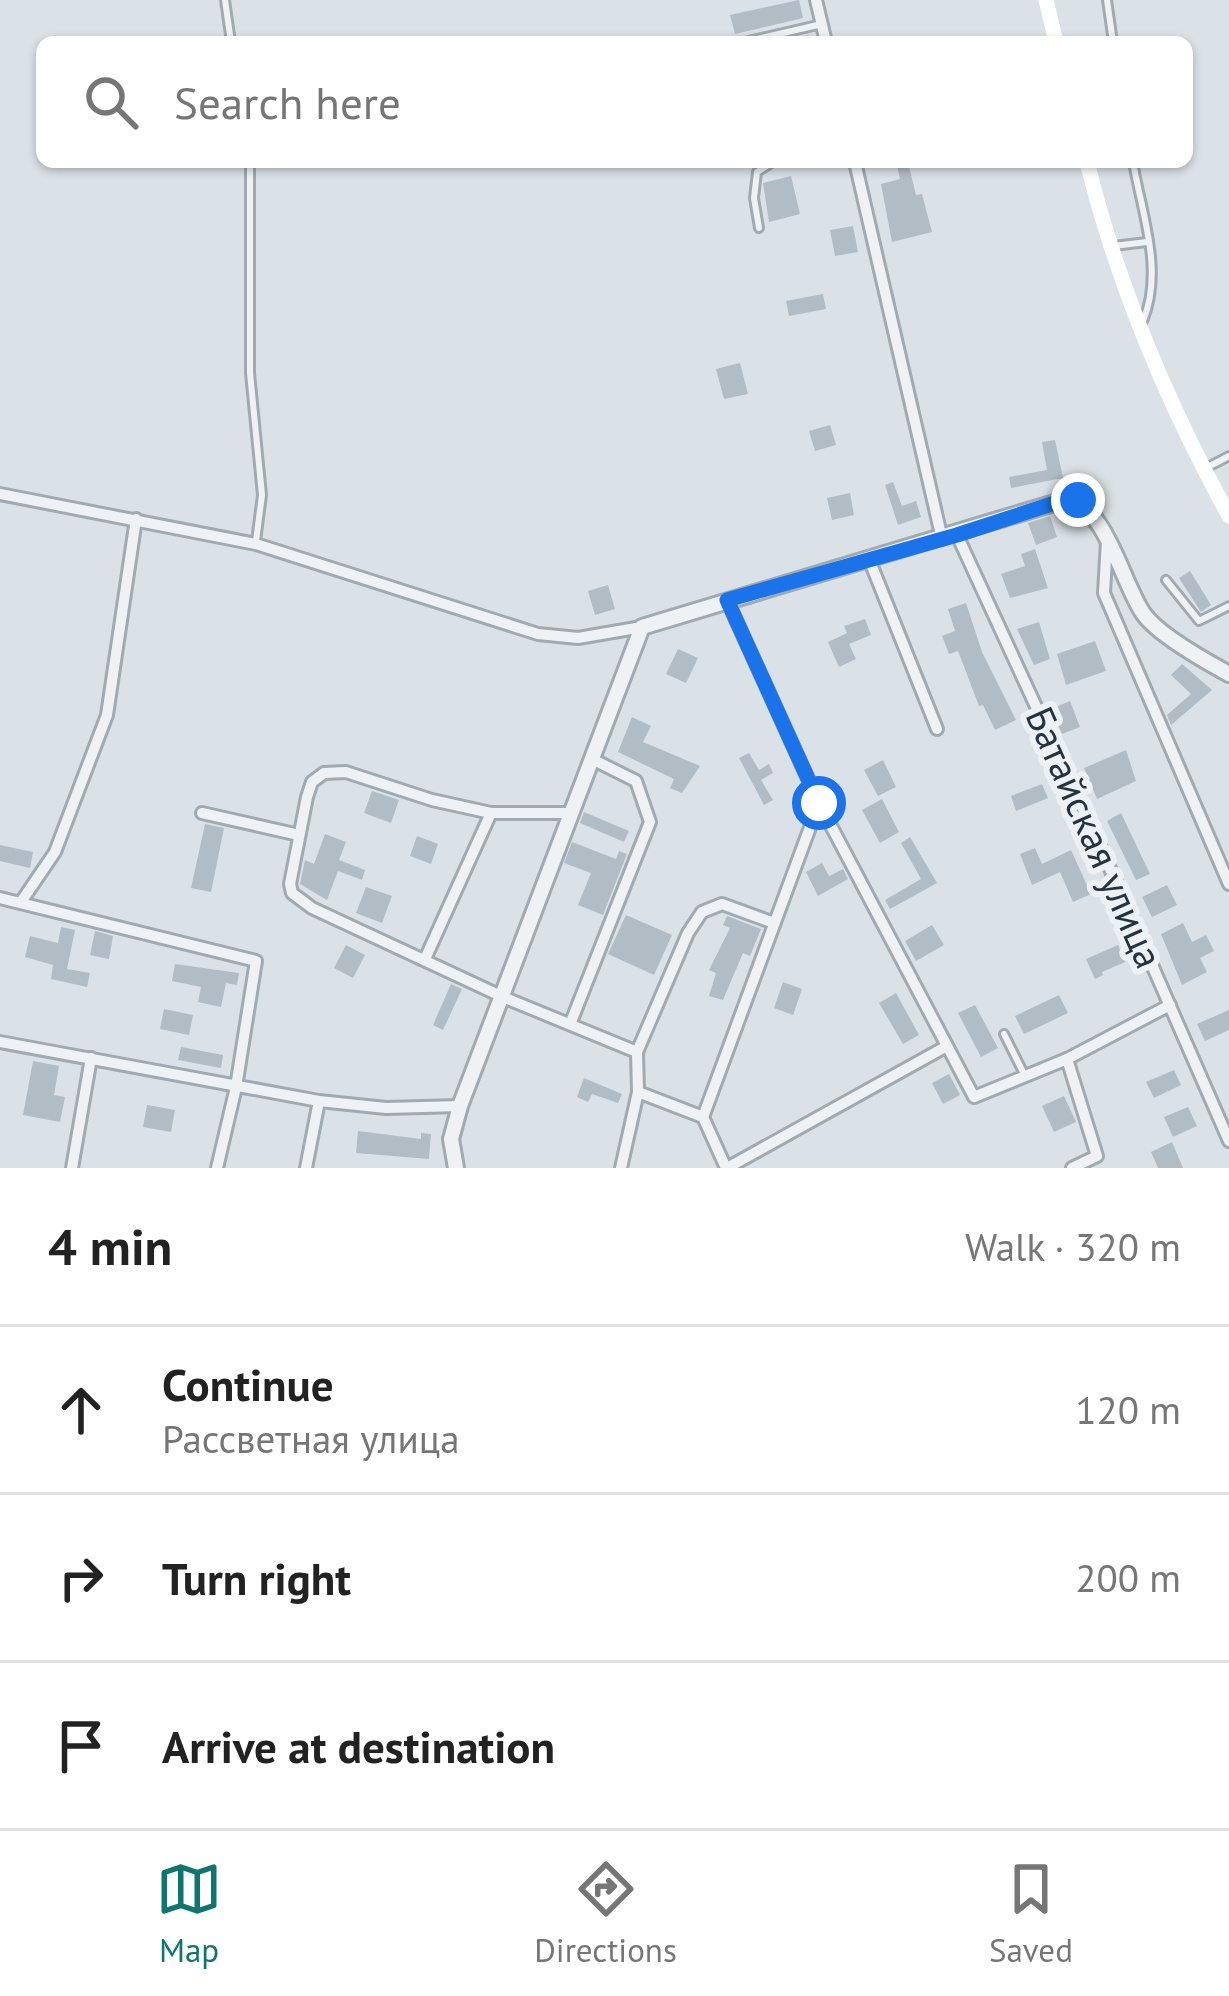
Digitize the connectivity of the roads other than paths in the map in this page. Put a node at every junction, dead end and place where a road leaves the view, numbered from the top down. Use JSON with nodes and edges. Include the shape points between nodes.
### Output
{"nodes":[{"id":1,"x":225,"y":0,"type":"edge"},
{"id":2,"x":816,"y":0,"type":"edge"},
{"id":3,"x":1046,"y":0,"type":"edge"},
{"id":4,"x":1107,"y":0,"type":"edge"},
{"id":5,"x":822,"y":24,"type":"junction"},
{"id":6,"x":230,"y":36,"type":"edge"},
{"id":7,"x":770,"y":36,"type":"edge"},
{"id":8,"x":825,"y":36,"type":"edge"},
{"id":9,"x":1055,"y":36,"type":"edge"},
{"id":10,"x":1112,"y":36,"type":"edge"},
{"id":11,"x":250,"y":168,"type":"edge"},
{"id":12,"x":764,"y":168,"type":"edge"},
{"id":13,"x":857,"y":168,"type":"edge"},
{"id":14,"x":1089,"y":168,"type":"edge"},
{"id":15,"x":1134,"y":168,"type":"edge"},
{"id":16,"x":759,"y":228,"type":"dead end"},
{"id":17,"x":1147,"y":242,"type":"junction"},
{"id":18,"x":1110,"y":246,"type":"junction"},
{"id":19,"x":1140,"y":330,"type":"junction"},
{"id":20,"x":1229,"y":456,"type":"edge"},
{"id":21,"x":1204,"y":469,"type":"junction"},
{"id":22,"x":0,"y":494,"type":"edge"},
{"id":23,"x":1227,"y":506,"type":"edge"},
{"id":24,"x":136,"y":519,"type":"junction"},
{"id":25,"x":950,"y":537,"type":"junction"},
{"id":26,"x":1107,"y":539,"type":"junction"},
{"id":27,"x":256,"y":544,"type":"junction"},
{"id":28,"x":869,"y":559,"type":"junction"},
{"id":29,"x":1166,"y":580,"type":"dead end"},
{"id":30,"x":727,"y":600,"type":"junction"},
{"id":31,"x":1229,"y":607,"type":"edge"},
{"id":32,"x":642,"y":627,"type":"junction"},
{"id":33,"x":1229,"y":674,"type":"edge"},
{"id":34,"x":937,"y":729,"type":"dead end"},
{"id":35,"x":592,"y":759,"type":"junction"},
{"id":36,"x":819,"y":803,"type":"junction"},
{"id":37,"x":491,"y":812,"type":"junction"},
{"id":38,"x":202,"y":813,"type":"dead end"},
{"id":39,"x":572,"y":813,"type":"junction"},
{"id":40,"x":299,"y":835,"type":"junction"},
{"id":41,"x":1229,"y":884,"type":"edge"},
{"id":42,"x":0,"y":898,"type":"edge"},
{"id":43,"x":21,"y":902,"type":"junction"},
{"id":44,"x":774,"y":922,"type":"junction"},
{"id":45,"x":425,"y":959,"type":"junction"},
{"id":46,"x":503,"y":997,"type":"junction"},
{"id":47,"x":1170,"y":1005,"type":"junction"},
{"id":48,"x":571,"y":1022,"type":"junction"},
{"id":49,"x":1004,"y":1034,"type":"dead end"},
{"id":50,"x":0,"y":1042,"type":"edge"},
{"id":51,"x":947,"y":1046,"type":"junction"},
{"id":52,"x":637,"y":1052,"type":"junction"},
{"id":53,"x":91,"y":1058,"type":"junction"},
{"id":54,"x":1067,"y":1059,"type":"junction"},
{"id":55,"x":1025,"y":1076,"type":"junction"},
{"id":56,"x":236,"y":1087,"type":"junction"},
{"id":57,"x":638,"y":1092,"type":"junction"},
{"id":58,"x":319,"y":1101,"type":"junction"},
{"id":59,"x":460,"y":1106,"type":"junction"},
{"id":60,"x":703,"y":1117,"type":"junction"},
{"id":61,"x":1229,"y":1141,"type":"edge"},
{"id":62,"x":452,"y":1166,"type":"edge"},
{"id":63,"x":72,"y":1168,"type":"edge"},
{"id":64,"x":217,"y":1168,"type":"edge"},
{"id":65,"x":306,"y":1168,"type":"edge"},
{"id":66,"x":621,"y":1168,"type":"edge"},
{"id":67,"x":727,"y":1168,"type":"edge"},
{"id":68,"x":1072,"y":1168,"type":"edge"}],
"edges":[{"from":1,"to":6,"type":"lane"},
{"from":2,"to":5,"type":"street"},
{"from":3,"to":9,"type":"main road"},
{"from":4,"to":10,"type":"lane"},
{"from":5,"to":7,"type":"lane"},
{"from":5,"to":8,"type":"street"},
{"from":11,"to":27,"type":"lane","via":[[250,373],[262,495]]},
{"from":12,"to":16,"type":"lane","via":[[754,198]]},
{"from":13,"to":25,"type":"street","name":"Батайская улица"},
{"from":14,"to":18,"type":"main road"},
{"from":15,"to":17,"type":"lane"},
{"from":17,"to":18,"type":"lane"},
{"from":17,"to":19,"type":"lane","via":[[1155,274]]},
{"from":18,"to":19,"type":"main road"},
{"from":19,"to":21,"type":"main road"},
{"from":20,"to":21,"type":"lane"},
{"from":21,"to":23,"type":"main road"},
{"from":22,"to":24,"type":"street"},
{"from":24,"to":27,"type":"street"},
{"from":24,"to":43,"type":"street","via":[[107,715],[55,852]]},
{"from":25,"to":26,"type":"street","via":[[1078,500]]},
{"from":25,"to":28,"type":"street"},
{"from":25,"to":47,"type":"street","name":"Батайская улица"},
{"from":26,"to":33,"type":"street","via":[[1144,617]]},
{"from":26,"to":41,"type":"street","via":[[1104,593]]},
{"from":27,"to":32,"type":"street","via":[[538,634],[578,638]]},
{"from":28,"to":30,"type":"street"},
{"from":28,"to":34,"type":"street"},
{"from":29,"to":31,"type":"lane","via":[[1199,621]]},
{"from":30,"to":32,"type":"street"},
{"from":30,"to":36,"type":"street"},
{"from":32,"to":35,"type":"street"},
{"from":35,"to":39,"type":"street"},
{"from":35,"to":48,"type":"street","via":[[636,781],[650,822]]},
{"from":36,"to":44,"type":"street"},
{"from":36,"to":51,"type":"street"},
{"from":37,"to":39,"type":"street"},
{"from":37,"to":40,"type":"street","via":[[324,773],[312,782]]},
{"from":37,"to":45,"type":"street"},
{"from":38,"to":40,"type":"street"},
{"from":39,"to":46,"type":"street"},
{"from":40,"to":45,"type":"street","via":[[290,884],[300,902]]},
{"from":42,"to":43,"type":"street"},
{"from":43,"to":56,"type":"street","via":[[256,961]]},
{"from":44,"to":52,"type":"street","via":[[722,904],[702,912]]},
{"from":44,"to":60,"type":"street"},
{"from":45,"to":46,"type":"street"},
{"from":46,"to":48,"type":"street"},
{"from":46,"to":59,"type":"street"},
{"from":47,"to":54,"type":"street"},
{"from":47,"to":61,"type":"street","name":"Батайская улица"},
{"from":48,"to":52,"type":"street"},
{"from":49,"to":55,"type":"lane"},
{"from":50,"to":53,"type":"street"},
{"from":51,"to":55,"type":"street","via":[[974,1097]]},
{"from":51,"to":67,"type":"street"},
{"from":52,"to":57,"type":"street"},
{"from":53,"to":56,"type":"street"},
{"from":53,"to":63,"type":"street"},
{"from":54,"to":55,"type":"street"},
{"from":54,"to":68,"type":"street","via":[[1097,1156]]},
{"from":56,"to":58,"type":"street"},
{"from":56,"to":64,"type":"street"},
{"from":57,"to":60,"type":"street"},
{"from":57,"to":66,"type":"street"},
{"from":58,"to":59,"type":"street"},
{"from":58,"to":65,"type":"street"},
{"from":59,"to":62,"type":"street"},
{"from":60,"to":67,"type":"street"}]}
